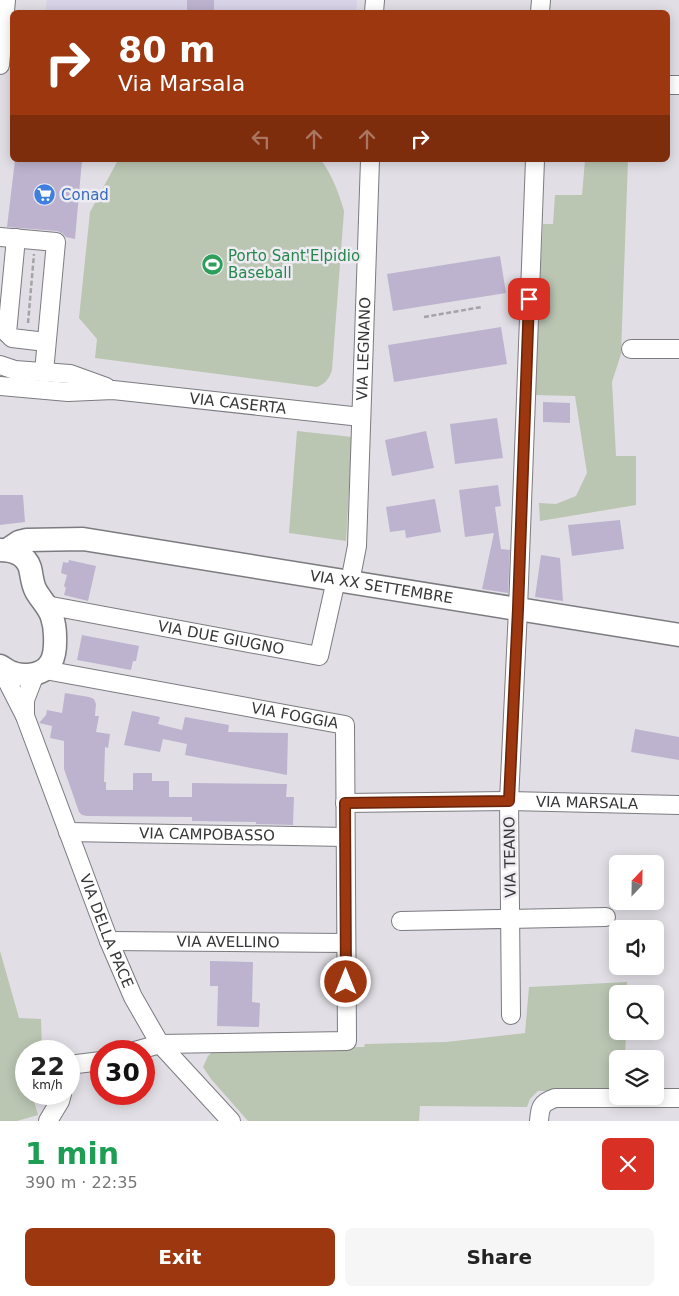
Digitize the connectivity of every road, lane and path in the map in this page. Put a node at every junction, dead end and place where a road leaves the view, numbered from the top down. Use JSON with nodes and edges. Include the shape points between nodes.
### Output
{"nodes":[{"id":1,"x":6,"y":0,"type":"edge"},
{"id":2,"x":0,"y":65,"type":"edge"},
{"id":3,"x":370,"y":162,"type":"edge"},
{"id":4,"x":535,"y":162,"type":"edge"},
{"id":5,"x":8,"y":238,"type":"edge"},
{"id":6,"x":35,"y":240,"type":"junction"},
{"id":7,"x":482,"y":307,"type":"dead end"},
{"id":8,"x":424,"y":317,"type":"dead end"},
{"id":9,"x":26,"y":340,"type":"junction"},
{"id":10,"x":46,"y":342,"type":"junction"},
{"id":11,"x":631,"y":349,"type":"dead end"},
{"id":12,"x":679,"y":349,"type":"edge"},
{"id":13,"x":0,"y":365,"type":"edge"},
{"id":14,"x":44,"y":372,"type":"junction"},
{"id":15,"x":0,"y":386,"type":"edge"},
{"id":16,"x":113,"y":390,"type":"junction"},
{"id":17,"x":361,"y":418,"type":"junction"},
{"id":18,"x":83,"y":539,"type":"junction"},
{"id":19,"x":2,"y":549,"type":"edge"},
{"id":20,"x":30,"y":568,"type":"junction"},
{"id":21,"x":343,"y":581,"type":"junction"},
{"id":22,"x":46,"y":604,"type":"junction"},
{"id":23,"x":518,"y":609,"type":"junction"},
{"id":24,"x":679,"y":635,"type":"edge"},
{"id":25,"x":0,"y":666,"type":"edge"},
{"id":26,"x":40,"y":672,"type":"junction"},
{"id":27,"x":25,"y":716,"type":"junction"},
{"id":28,"x":509,"y":801,"type":"junction"},
{"id":29,"x":345,"y":803,"type":"junction"},
{"id":30,"x":679,"y":805,"type":"edge"},
{"id":31,"x":68,"y":832,"type":"junction"},
{"id":32,"x":345,"y":837,"type":"junction"},
{"id":33,"x":606,"y":917,"type":"dead end"},
{"id":34,"x":510,"y":919,"type":"junction"},
{"id":35,"x":401,"y":921,"type":"dead end"},
{"id":36,"x":109,"y":941,"type":"junction"},
{"id":37,"x":346,"y":944,"type":"junction"},
{"id":38,"x":511,"y":1014,"type":"dead end"},
{"id":39,"x":160,"y":1044,"type":"junction"},
{"id":40,"x":155,"y":1045,"type":"edge"},
{"id":41,"x":679,"y":1098,"type":"edge"},
{"id":42,"x":58,"y":1105,"type":"edge"},
{"id":43,"x":48,"y":1121,"type":"edge"},
{"id":44,"x":231,"y":1121,"type":"edge"},
{"id":45,"x":539,"y":1121,"type":"edge"}],
"edges":[{"from":1,"to":2,"type":"street"},
{"from":3,"to":17,"type":"street","name":"VIA LEGNANO"},
{"from":4,"to":23,"type":"street","name":"VIA TEANO"},
{"from":5,"to":6,"type":"street"},
{"from":5,"to":9,"type":"street","via":[[7,333],[12,338]]},
{"from":6,"to":9,"type":"path"},
{"from":6,"to":10,"type":"street","via":[[56,242]]},
{"from":7,"to":8,"type":"path"},
{"from":9,"to":10,"type":"street"},
{"from":10,"to":14,"type":"street"},
{"from":11,"to":12,"type":"street"},
{"from":13,"to":14,"type":"street","name":"VIA CASERTA","via":[[15,370]]},
{"from":14,"to":16,"type":"street","name":"VIA CASERTA","via":[[70,374]]},
{"from":15,"to":16,"type":"street","name":"VIA CASERTA","via":[[68,392]]},
{"from":16,"to":17,"type":"street","name":"VIA CASERTA"},
{"from":17,"to":21,"type":"street","name":"VIA LEGNANO","via":[[357,546]]},
{"from":18,"to":19,"type":"main road","name":"VIA XX SETTEMBRE","via":[[27,540]]},
{"from":18,"to":20,"type":"main road","name":"VIA XX SETTEMBRE","via":[[55,548]]},
{"from":18,"to":21,"type":"main road","name":"VIA XX SETTEMBRE"},
{"from":19,"to":20,"type":"main road","via":[[21,555]]},
{"from":20,"to":22,"type":"main road","via":[[35,590]]},
{"from":21,"to":22,"type":"street","name":"VIA DUE GIUGNO","via":[[318,656]]},
{"from":21,"to":23,"type":"main road","name":"VIA XX SETTEMBRE"},
{"from":22,"to":26,"type":"main road","via":[[52,617],[56,646],[50,665]]},
{"from":23,"to":24,"type":"main road","name":"VIA XX SETTEMBRE"},
{"from":23,"to":28,"type":"street","name":"VIA TEANO"},
{"from":25,"to":26,"type":"main road","via":[[23,675]]},
{"from":25,"to":27,"type":"street","name":"VIA DELLA PACE"},
{"from":26,"to":27,"type":"street","name":"VIA DELLA PACE","via":[[25,700]]},
{"from":26,"to":29,"type":"street","name":"VIA FOGGIA","via":[[344,725]]},
{"from":27,"to":31,"type":"street","name":"VIA DELLA PACE"},
{"from":28,"to":29,"type":"street","name":"VIA MARSALA"},
{"from":28,"to":30,"type":"street","name":"VIA MARSALA"},
{"from":28,"to":34,"type":"street","name":"VIA TEANO"},
{"from":29,"to":32,"type":"street","name":"VIA FOGGIA"},
{"from":31,"to":32,"type":"street","name":"VIA CAMPOBASSO"},
{"from":31,"to":36,"type":"street","name":"VIA DELLA PACE"},
{"from":32,"to":37,"type":"street","name":"VIA FOGGIA"},
{"from":33,"to":34,"type":"street"},
{"from":34,"to":35,"type":"street"},
{"from":34,"to":38,"type":"street","name":"VIA TEANO"},
{"from":36,"to":37,"type":"street","name":"VIA AVELLINO"},
{"from":36,"to":39,"type":"street","name":"VIA DELLA PACE","via":[[133,996]]},
{"from":37,"to":39,"type":"street","name":"VIA FOGGIA","via":[[347,1041]]},
{"from":39,"to":40,"type":"street"},
{"from":39,"to":44,"type":"street","name":"VIA DELLA PACE"},
{"from":41,"to":45,"type":"street","via":[[555,1098],[545,1102]]},
{"from":42,"to":43,"type":"street"}]}
